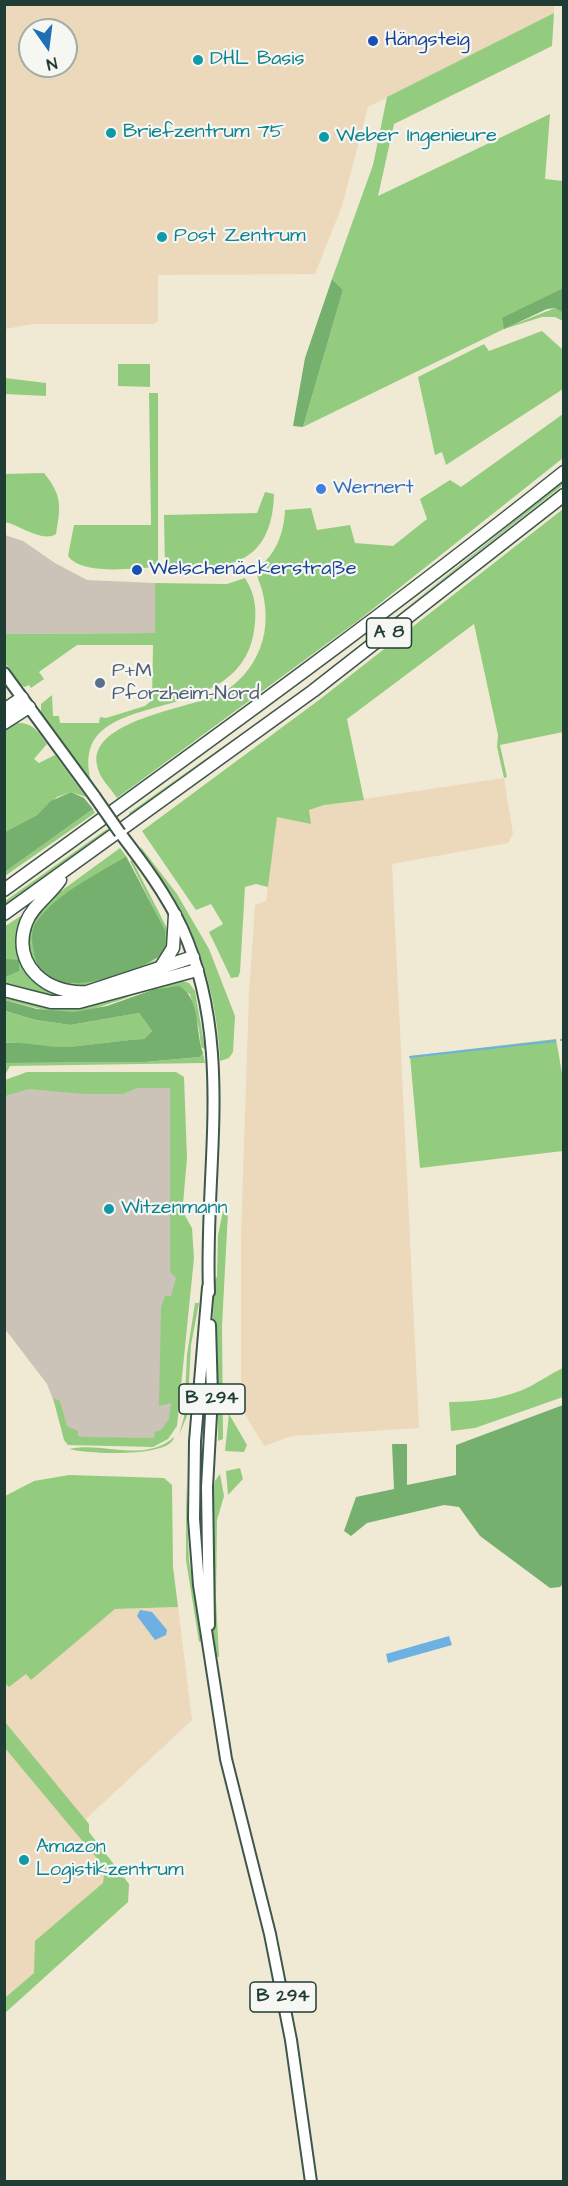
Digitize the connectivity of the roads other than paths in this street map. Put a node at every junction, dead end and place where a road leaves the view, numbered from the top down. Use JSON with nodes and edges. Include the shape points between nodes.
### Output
{"nodes":[{"id":1,"x":564,"y":472,"type":"edge"},
{"id":2,"x":564,"y":495,"type":"edge"},
{"id":3,"x":4,"y":673,"type":"edge"},
{"id":4,"x":25,"y":703,"type":"junction"},
{"id":5,"x":4,"y":710,"type":"edge"},
{"id":6,"x":4,"y":723,"type":"edge"},
{"id":7,"x":66,"y":871,"type":"junction"},
{"id":8,"x":26,"y":875,"type":"junction"},
{"id":9,"x":4,"y":879,"type":"edge"},
{"id":10,"x":4,"y":890,"type":"edge"},
{"id":11,"x":4,"y":914,"type":"edge"},
{"id":12,"x":175,"y":915,"type":"junction"},
{"id":13,"x":193,"y":957,"type":"junction"},
{"id":14,"x":161,"y":967,"type":"junction"},
{"id":15,"x":197,"y":970,"type":"junction"},
{"id":16,"x":4,"y":990,"type":"edge"},
{"id":17,"x":311,"y":2181,"type":"edge"}],
"edges":[{"from":1,"to":8,"type":"highway","number":"A 8","via":[[418,587]]},
{"from":2,"to":7,"type":"highway","number":"A 8","via":[[322,684]]},
{"from":3,"to":4,"type":"main road","number":"B 294"},
{"from":4,"to":5,"type":"highway"},
{"from":4,"to":6,"type":"highway"},
{"from":4,"to":12,"type":"main road","number":"B 294","bridge":true,"via":[[141,860]]},
{"from":7,"to":11,"type":"highway","number":"A 8"},
{"from":7,"to":14,"type":"highway","via":[[51,893],[34,908],[25,928],[26,958],[40,979],[58,990],[87,992]]},
{"from":8,"to":9,"type":"highway"},
{"from":8,"to":10,"type":"highway","number":"A 8"},
{"from":12,"to":13,"type":"main road","number":"B 294"},
{"from":12,"to":14,"type":"highway","via":[[173,948]]},
{"from":13,"to":14,"type":"highway"},
{"from":13,"to":15,"type":"main road","number":"B 294"},
{"from":15,"to":16,"type":"highway","via":[[79,1002],[51,1002]]},
{"from":15,"to":17,"type":"main road","number":"B 294","via":[[207,1006],[214,1061],[208,1287],[198,1398],[194,1519],[199,1585],[226,1759],[284,2003]]}]}
